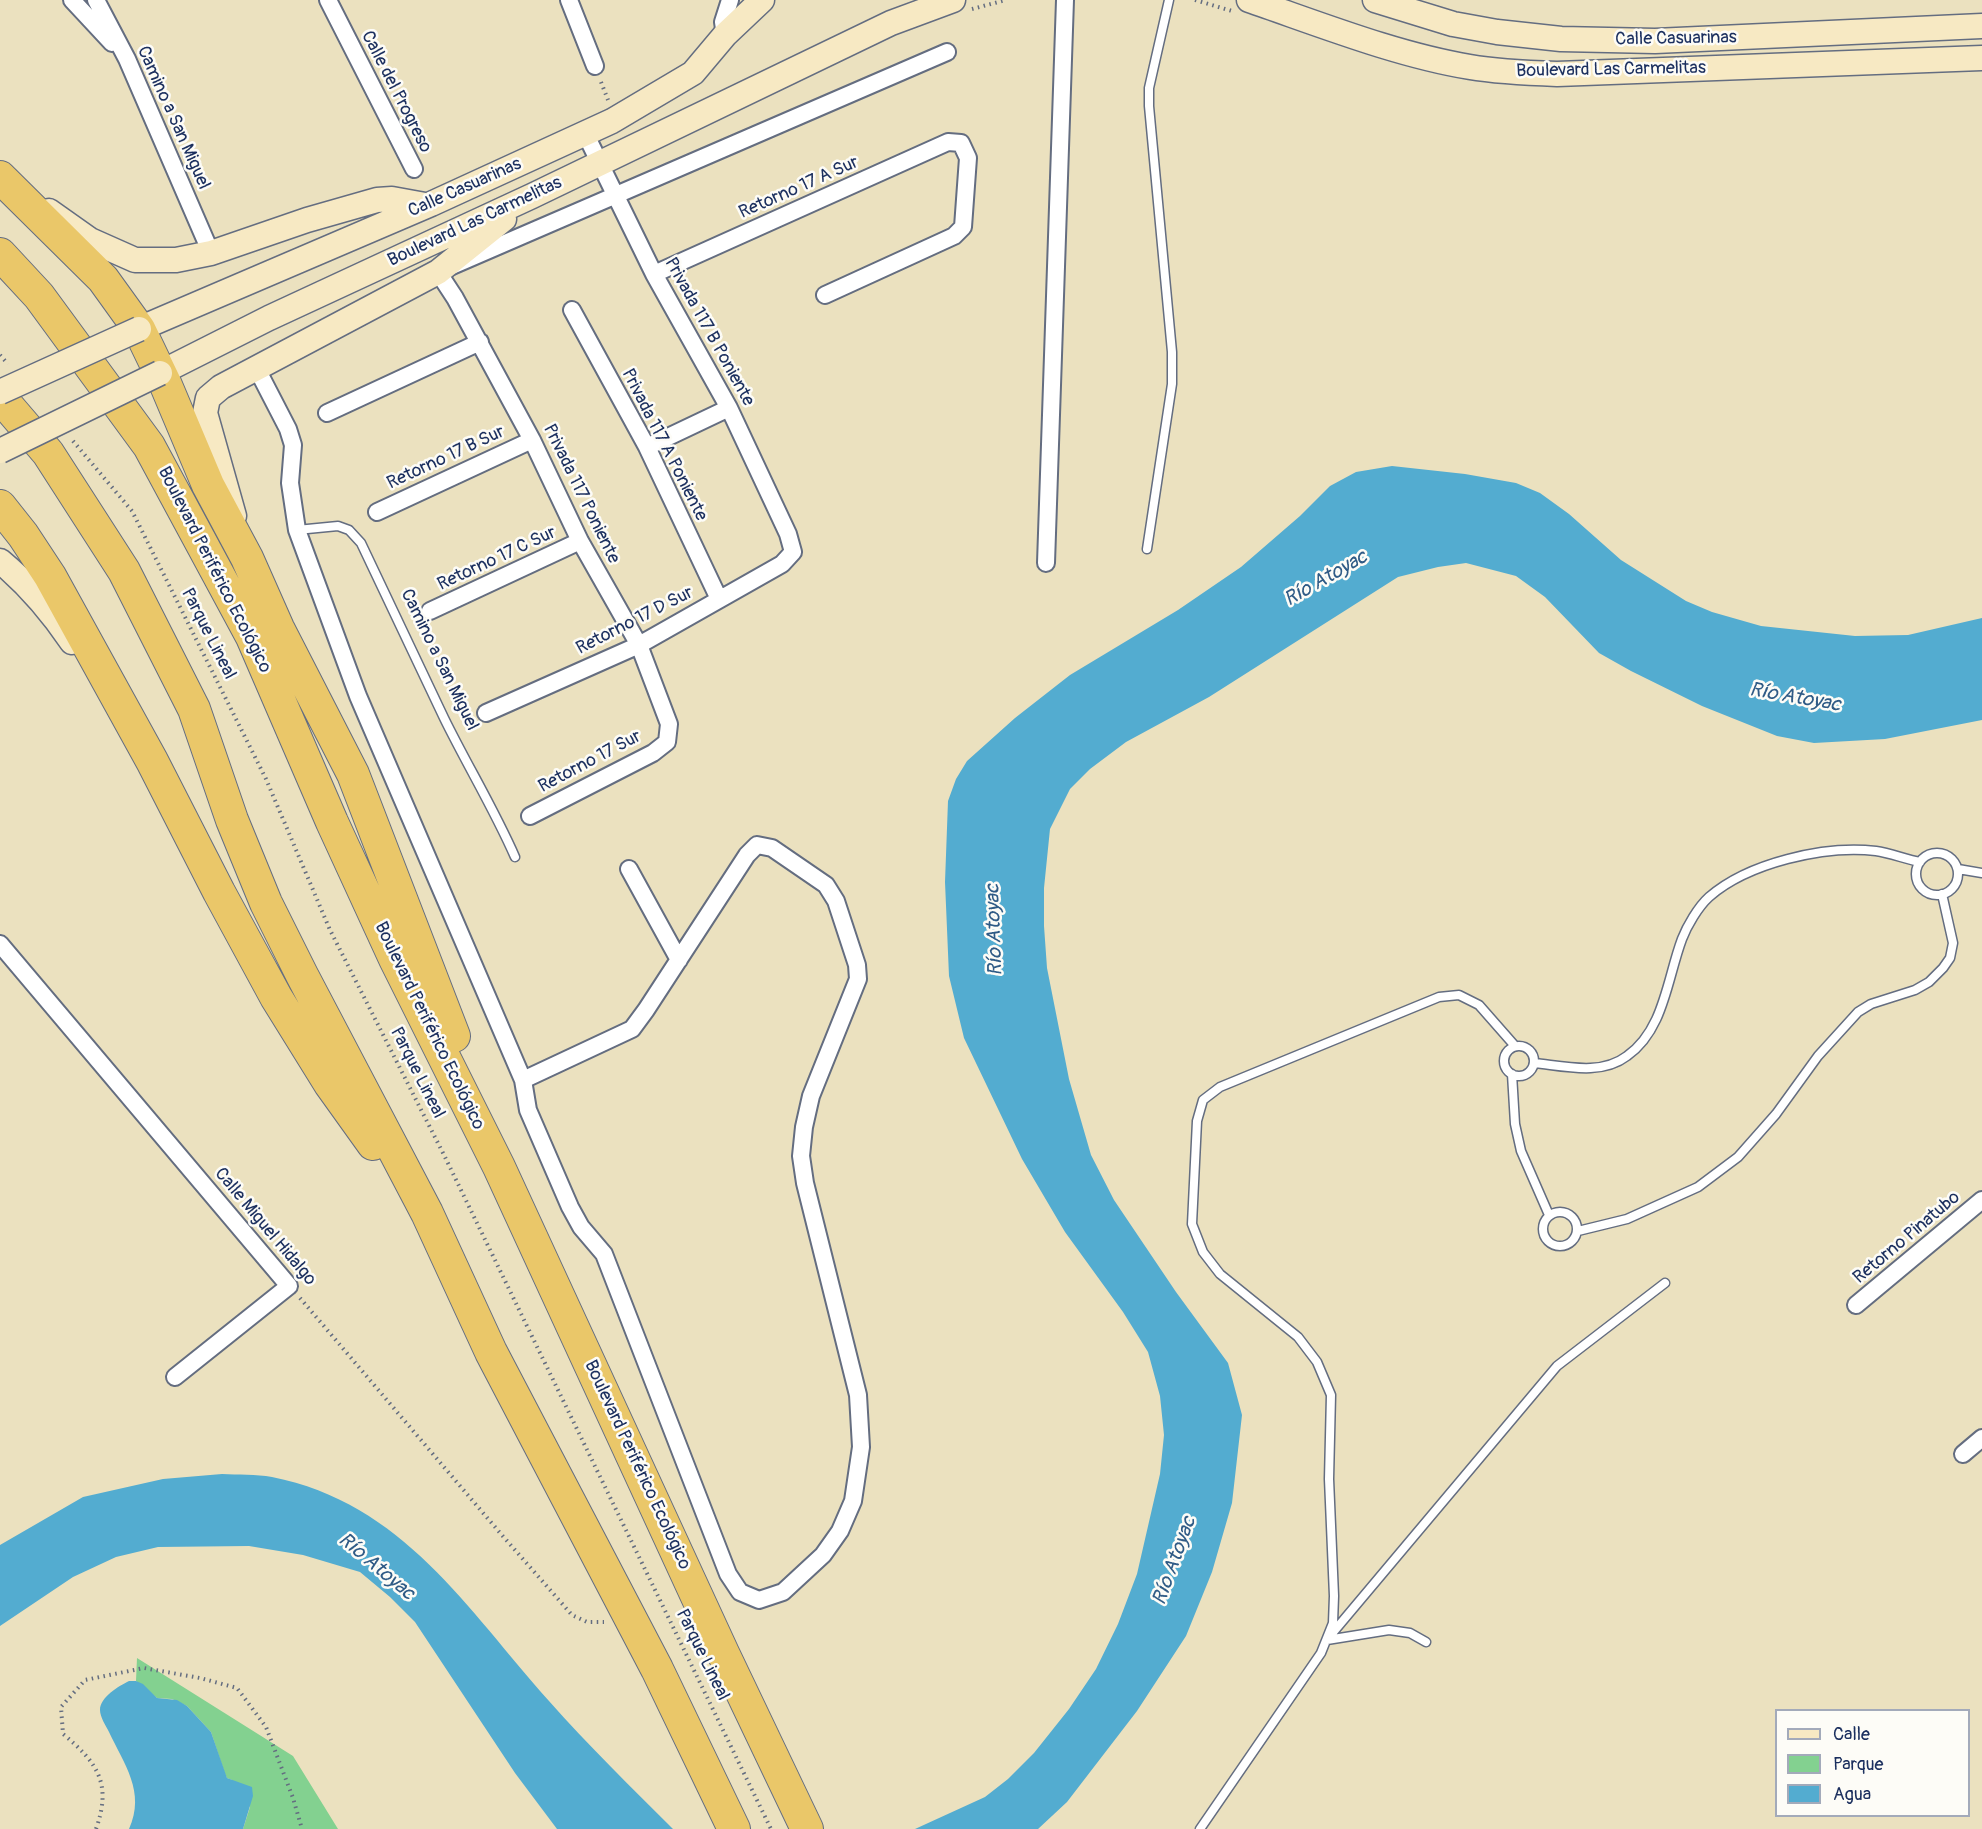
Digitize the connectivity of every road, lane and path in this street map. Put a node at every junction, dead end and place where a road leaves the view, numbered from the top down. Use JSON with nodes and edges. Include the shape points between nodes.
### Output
{"nodes":[{"id":1,"x":72,"y":0,"type":"edge"},
{"id":2,"x":96,"y":0,"type":"edge"},
{"id":3,"x":327,"y":0,"type":"edge"},
{"id":4,"x":569,"y":0,"type":"edge"},
{"id":5,"x":730,"y":0,"type":"edge"},
{"id":6,"x":762,"y":0,"type":"edge"},
{"id":7,"x":953,"y":0,"type":"edge"},
{"id":8,"x":1065,"y":0,"type":"edge"},
{"id":9,"x":1169,"y":0,"type":"edge"},
{"id":10,"x":1249,"y":0,"type":"edge"},
{"id":11,"x":1365,"y":0,"type":"edge"},
{"id":12,"x":1375,"y":0,"type":"edge"},
{"id":13,"x":1982,"y":26,"type":"edge"},
{"id":14,"x":1328,"y":27,"type":"junction"},
{"id":15,"x":725,"y":35,"type":"junction"},
{"id":16,"x":947,"y":52,"type":"dead end"},
{"id":17,"x":1982,"y":58,"type":"edge"},
{"id":18,"x":127,"y":59,"type":"junction"},
{"id":19,"x":595,"y":66,"type":"joint"},
{"id":20,"x":610,"y":104,"type":"dead end"},
{"id":21,"x":585,"y":133,"type":"junction"},
{"id":22,"x":600,"y":162,"type":"junction"},
{"id":23,"x":414,"y":170,"type":"dead end"},
{"id":24,"x":0,"y":177,"type":"edge"},
{"id":25,"x":532,"y":196,"type":"junction"},
{"id":26,"x":616,"y":196,"type":"junction"},
{"id":27,"x":425,"y":205,"type":"junction"},
{"id":28,"x":211,"y":253,"type":"junction"},
{"id":29,"x":0,"y":254,"type":"edge"},
{"id":30,"x":438,"y":272,"type":"junction"},
{"id":31,"x":654,"y":274,"type":"junction"},
{"id":32,"x":825,"y":295,"type":"dead end"},
{"id":33,"x":572,"y":310,"type":"dead end"},
{"id":34,"x":139,"y":329,"type":"junction"},
{"id":35,"x":480,"y":342,"type":"junction"},
{"id":36,"x":0,"y":355,"type":"edge"},
{"id":37,"x":257,"y":369,"type":"junction"},
{"id":38,"x":160,"y":373,"type":"junction"},
{"id":39,"x":7,"y":385,"type":"edge"},
{"id":40,"x":0,"y":393,"type":"edge"},
{"id":41,"x":729,"y":408,"type":"junction"},
{"id":42,"x":327,"y":414,"type":"dead end"},
{"id":43,"x":66,"y":433,"type":"dead end"},
{"id":44,"x":532,"y":440,"type":"junction"},
{"id":45,"x":647,"y":447,"type":"junction"},
{"id":46,"x":0,"y":451,"type":"edge"},
{"id":47,"x":0,"y":506,"type":"edge"},
{"id":48,"x":377,"y":512,"type":"dead end"},
{"id":49,"x":297,"y":530,"type":"junction"},
{"id":50,"x":580,"y":541,"type":"junction"},
{"id":51,"x":1147,"y":549,"type":"dead end"},
{"id":52,"x":793,"y":552,"type":"joint"},
{"id":53,"x":247,"y":558,"type":"junction"},
{"id":54,"x":0,"y":561,"type":"edge"},
{"id":55,"x":1046,"y":563,"type":"dead end"},
{"id":56,"x":719,"y":599,"type":"junction"},
{"id":57,"x":430,"y":611,"type":"dead end"},
{"id":58,"x":639,"y":645,"type":"junction"},
{"id":59,"x":486,"y":713,"type":"dead end"},
{"id":60,"x":667,"y":742,"type":"joint"},
{"id":61,"x":152,"y":760,"type":"junction"},
{"id":62,"x":530,"y":816,"type":"dead end"},
{"id":63,"x":515,"y":857,"type":"dead end"},
{"id":64,"x":1920,"y":862,"type":"junction"},
{"id":65,"x":628,"y":869,"type":"dead end"},
{"id":66,"x":1958,"y":869,"type":"junction"},
{"id":67,"x":1982,"y":873,"type":"edge"},
{"id":68,"x":1942,"y":894,"type":"junction"},
{"id":69,"x":0,"y":944,"type":"edge"},
{"id":70,"x":679,"y":960,"type":"junction"},
{"id":71,"x":5,"y":962,"type":"edge"},
{"id":72,"x":1515,"y":1046,"type":"junction"},
{"id":73,"x":1534,"y":1063,"type":"junction"},
{"id":74,"x":1512,"y":1074,"type":"junction"},
{"id":75,"x":523,"y":1080,"type":"junction"},
{"id":76,"x":499,"y":1167,"type":"junction"},
{"id":77,"x":1982,"y":1200,"type":"edge"},
{"id":78,"x":427,"y":1213,"type":"junction"},
{"id":79,"x":1549,"y":1215,"type":"junction"},
{"id":80,"x":1578,"y":1231,"type":"junction"},
{"id":81,"x":1665,"y":1283,"type":"dead end"},
{"id":82,"x":289,"y":1286,"type":"junction"},
{"id":83,"x":1856,"y":1305,"type":"dead end"},
{"id":84,"x":176,"y":1377,"type":"dead end"},
{"id":85,"x":1982,"y":1438,"type":"edge"},
{"id":86,"x":1963,"y":1454,"type":"dead end"},
{"id":87,"x":628,"y":1614,"type":"junction"},
{"id":88,"x":1327,"y":1640,"type":"junction"},
{"id":89,"x":1426,"y":1642,"type":"dead end"},
{"id":90,"x":96,"y":1829,"type":"edge"},
{"id":91,"x":302,"y":1829,"type":"edge"},
{"id":92,"x":734,"y":1829,"type":"edge"},
{"id":93,"x":771,"y":1829,"type":"edge"},
{"id":94,"x":807,"y":1829,"type":"edge"},
{"id":95,"x":1200,"y":1829,"type":"edge"}],
"edges":[{"from":1,"to":18,"type":"street"},
{"from":2,"to":18,"type":"street","name":"Camino a San Miguel"},
{"from":3,"to":23,"type":"street","name":"Calle del Progreso"},
{"from":4,"to":19,"type":"street"},
{"from":5,"to":15,"type":"street","via":[[723,22]]},
{"from":6,"to":15,"type":"main road","name":"Calle Casuarinas"},
{"from":7,"to":22,"type":"main road","name":"Boulevard Las Carmelitas","via":[[891,23]]},
{"from":8,"to":55,"type":"street"},
{"from":9,"to":51,"type":"lane","via":[[1149,88],[1149,106],[1172,384]]},
{"from":10,"to":14,"type":"main road","name":"Boulevard Las Carmelitas"},
{"from":11,"to":14,"type":"main road","via":[[1367,8],[1361,22],[1352,27]]},
{"from":12,"to":13,"type":"main road","name":"Calle Casuarinas","via":[[1454,24],[1561,39],[1655,41]]},
{"from":14,"to":17,"type":"main road","name":"Boulevard Las Carmelitas","via":[[1418,56],[1511,72],[1569,74]]},
{"from":15,"to":21,"type":"main road","name":"Calle Casuarinas","via":[[693,73]]},
{"from":16,"to":26,"type":"street"},
{"from":18,"to":28,"type":"street","name":"Camino a San Miguel"},
{"from":19,"to":20,"type":"path"},
{"from":21,"to":22,"type":"street","name":"Privada 117 B Poniente"},
{"from":21,"to":27,"type":"main road","name":"Calle Casuarinas"},
{"from":22,"to":25,"type":"main road","name":"Boulevard Las Carmelitas"},
{"from":22,"to":26,"type":"street","name":"Privada 117 B Poniente"},
{"from":24,"to":28,"type":"main road","via":[[90,240],[135,260],[176,260]]},
{"from":24,"to":34,"type":"highway","via":[[103,279]]},
{"from":25,"to":30,"type":"main road"},
{"from":25,"to":38,"type":"main road","name":"Boulevard Las Carmelitas"},
{"from":26,"to":30,"type":"street"},
{"from":26,"to":31,"type":"street","name":"Privada 117 B Poniente"},
{"from":27,"to":28,"type":"main road","via":[[376,200]]},
{"from":27,"to":34,"type":"main road","name":"Calle Casuarinas"},
{"from":29,"to":76,"type":"highway","name":"Boulevard Periférico Ecológico","via":[[39,296],[149,446],[252,637],[395,959]]},
{"from":30,"to":35,"type":"street","name":"Privada 117 Poniente"},
{"from":30,"to":37,"type":"main road"},
{"from":31,"to":32,"type":"street","name":"Retorno 17 A Sur","via":[[948,142],[961,143],[968,158],[963,227],[954,236]]},
{"from":31,"to":41,"type":"street","name":"Privada 117 B Poniente"},
{"from":33,"to":45,"type":"street","name":"Privada 117 A Poniente"},
{"from":34,"to":38,"type":"highway"},
{"from":34,"to":40,"type":"main road","bridge":true},
{"from":35,"to":42,"type":"street"},
{"from":35,"to":44,"type":"street","name":"Privada 117 Poniente"},
{"from":36,"to":39,"type":"path"},
{"from":37,"to":49,"type":"street","via":[[293,445],[290,483]]},
{"from":37,"to":53,"type":"main road","via":[[208,398],[205,413]]},
{"from":38,"to":46,"type":"main road","name":"Boulevard Las Carmelitas","bridge":true},
{"from":38,"to":53,"type":"highway","via":[[208,485]]},
{"from":39,"to":78,"type":"highway","via":[[124,571],[194,708],[232,820],[266,903]]},
{"from":41,"to":45,"type":"street"},
{"from":41,"to":52,"type":"street","name":"Privada 117 B Poniente"},
{"from":43,"to":93,"type":"path","name":"Parque Lineal","via":[[132,511],[266,779],[330,930],[444,1155]]},
{"from":44,"to":48,"type":"street","name":"Retorno 17 B Sur"},
{"from":44,"to":50,"type":"street","name":"Privada 117 Poniente"},
{"from":45,"to":56,"type":"street","name":"Privada 117 A Poniente"},
{"from":47,"to":61,"type":"highway","via":[[50,576]]},
{"from":49,"to":63,"type":"lane","name":"Camino a San Miguel","via":[[338,526],[349,530],[361,543]]},
{"from":49,"to":75,"type":"street","via":[[358,696]]},
{"from":50,"to":57,"type":"street","name":"Retorno 17 C Sur"},
{"from":50,"to":58,"type":"street","name":"Privada 117 Poniente"},
{"from":52,"to":56,"type":"street","name":"Retorno 17 D Sur","via":[[782,564]]},
{"from":53,"to":76,"type":"highway","via":[[352,774],[470,1076]]},
{"from":54,"to":61,"type":"main road","via":[[24,580],[51,611]]},
{"from":56,"to":58,"type":"street","name":"Retorno 17 D Sur"},
{"from":58,"to":59,"type":"street","name":"Retorno 17 D Sur"},
{"from":58,"to":60,"type":"street","name":"Privada 117 Poniente","via":[[669,724]]},
{"from":60,"to":62,"type":"street","name":"Retorno 17 Sur","via":[[653,753]]},
{"from":61,"to":78,"type":"highway","via":[[276,997],[348,1111]]},
{"from":64,"to":66,"type":"lane","via":[[1926,856],[1941,853],[1949,856]]},
{"from":64,"to":68,"type":"lane","via":[[1920,885],[1926,891]]},
{"from":64,"to":73,"type":"lane","via":[[1875,851],[1825,851],[1785,859],[1726,884],[1706,899],[1693,918],[1655,1025],[1627,1057],[1590,1068]]},
{"from":65,"to":70,"type":"street"},
{"from":66,"to":67,"type":"lane"},
{"from":66,"to":68,"type":"lane","via":[[1955,885]]},
{"from":68,"to":80,"type":"lane","via":[[1953,943],[1950,958],[1929,982],[1858,1012],[1738,1157],[1698,1187],[1627,1219]]},
{"from":69,"to":71,"type":"street","name":"Calle Miguel Hidalgo"},
{"from":70,"to":75,"type":"street","via":[[632,1029]]},
{"from":70,"to":75,"type":"street","via":[[757,845],[772,848],[826,885],[836,901],[857,965],[858,979],[811,1096],[801,1156],[858,1395],[861,1447],[854,1501],[840,1531],[823,1555],[783,1592],[759,1600],[740,1592],[728,1574],[604,1254],[570,1207],[528,1110]]},
{"from":71,"to":82,"type":"street","name":"Calle Miguel Hidalgo"},
{"from":72,"to":73,"type":"lane","via":[[1525,1046],[1533,1053]]},
{"from":72,"to":74,"type":"lane","via":[[1506,1053],[1504,1065]]},
{"from":72,"to":88,"type":"lane","via":[[1479,1005],[1459,995],[1439,997],[1220,1087],[1203,1100],[1197,1121],[1192,1224],[1203,1252],[1220,1274],[1299,1337],[1317,1362],[1331,1395],[1329,1479],[1334,1596],[1333,1623]]},
{"from":73,"to":74,"type":"lane","via":[[1530,1072]]},
{"from":74,"to":79,"type":"lane","via":[[1521,1151]]},
{"from":76,"to":94,"type":"highway","name":"Boulevard Periférico Ecológico"},
{"from":77,"to":83,"type":"street","name":"Retorno Pinatubo"},
{"from":78,"to":87,"type":"highway","via":[[491,1352]]},
{"from":79,"to":80,"type":"lane","via":[[1562,1211],[1568,1214],[1574,1218]]},
{"from":79,"to":80,"type":"lane","via":[[1544,1220],[1543,1234],[1551,1244],[1565,1246]]},
{"from":81,"to":88,"type":"lane","via":[[1557,1366]]},
{"from":82,"to":84,"type":"street"},
{"from":82,"to":87,"type":"path","name":"Calle Miguel Hidalgo","via":[[572,1615],[602,1623]]},
{"from":85,"to":86,"type":"street"},
{"from":87,"to":92,"type":"highway"},
{"from":88,"to":89,"type":"lane","via":[[1389,1630],[1410,1633]]},
{"from":88,"to":95,"type":"lane"},
{"from":90,"to":91,"type":"path","via":[[104,1799],[96,1768],[63,1734],[61,1707],[85,1680],[144,1668],[237,1688],[266,1727]]}]}
